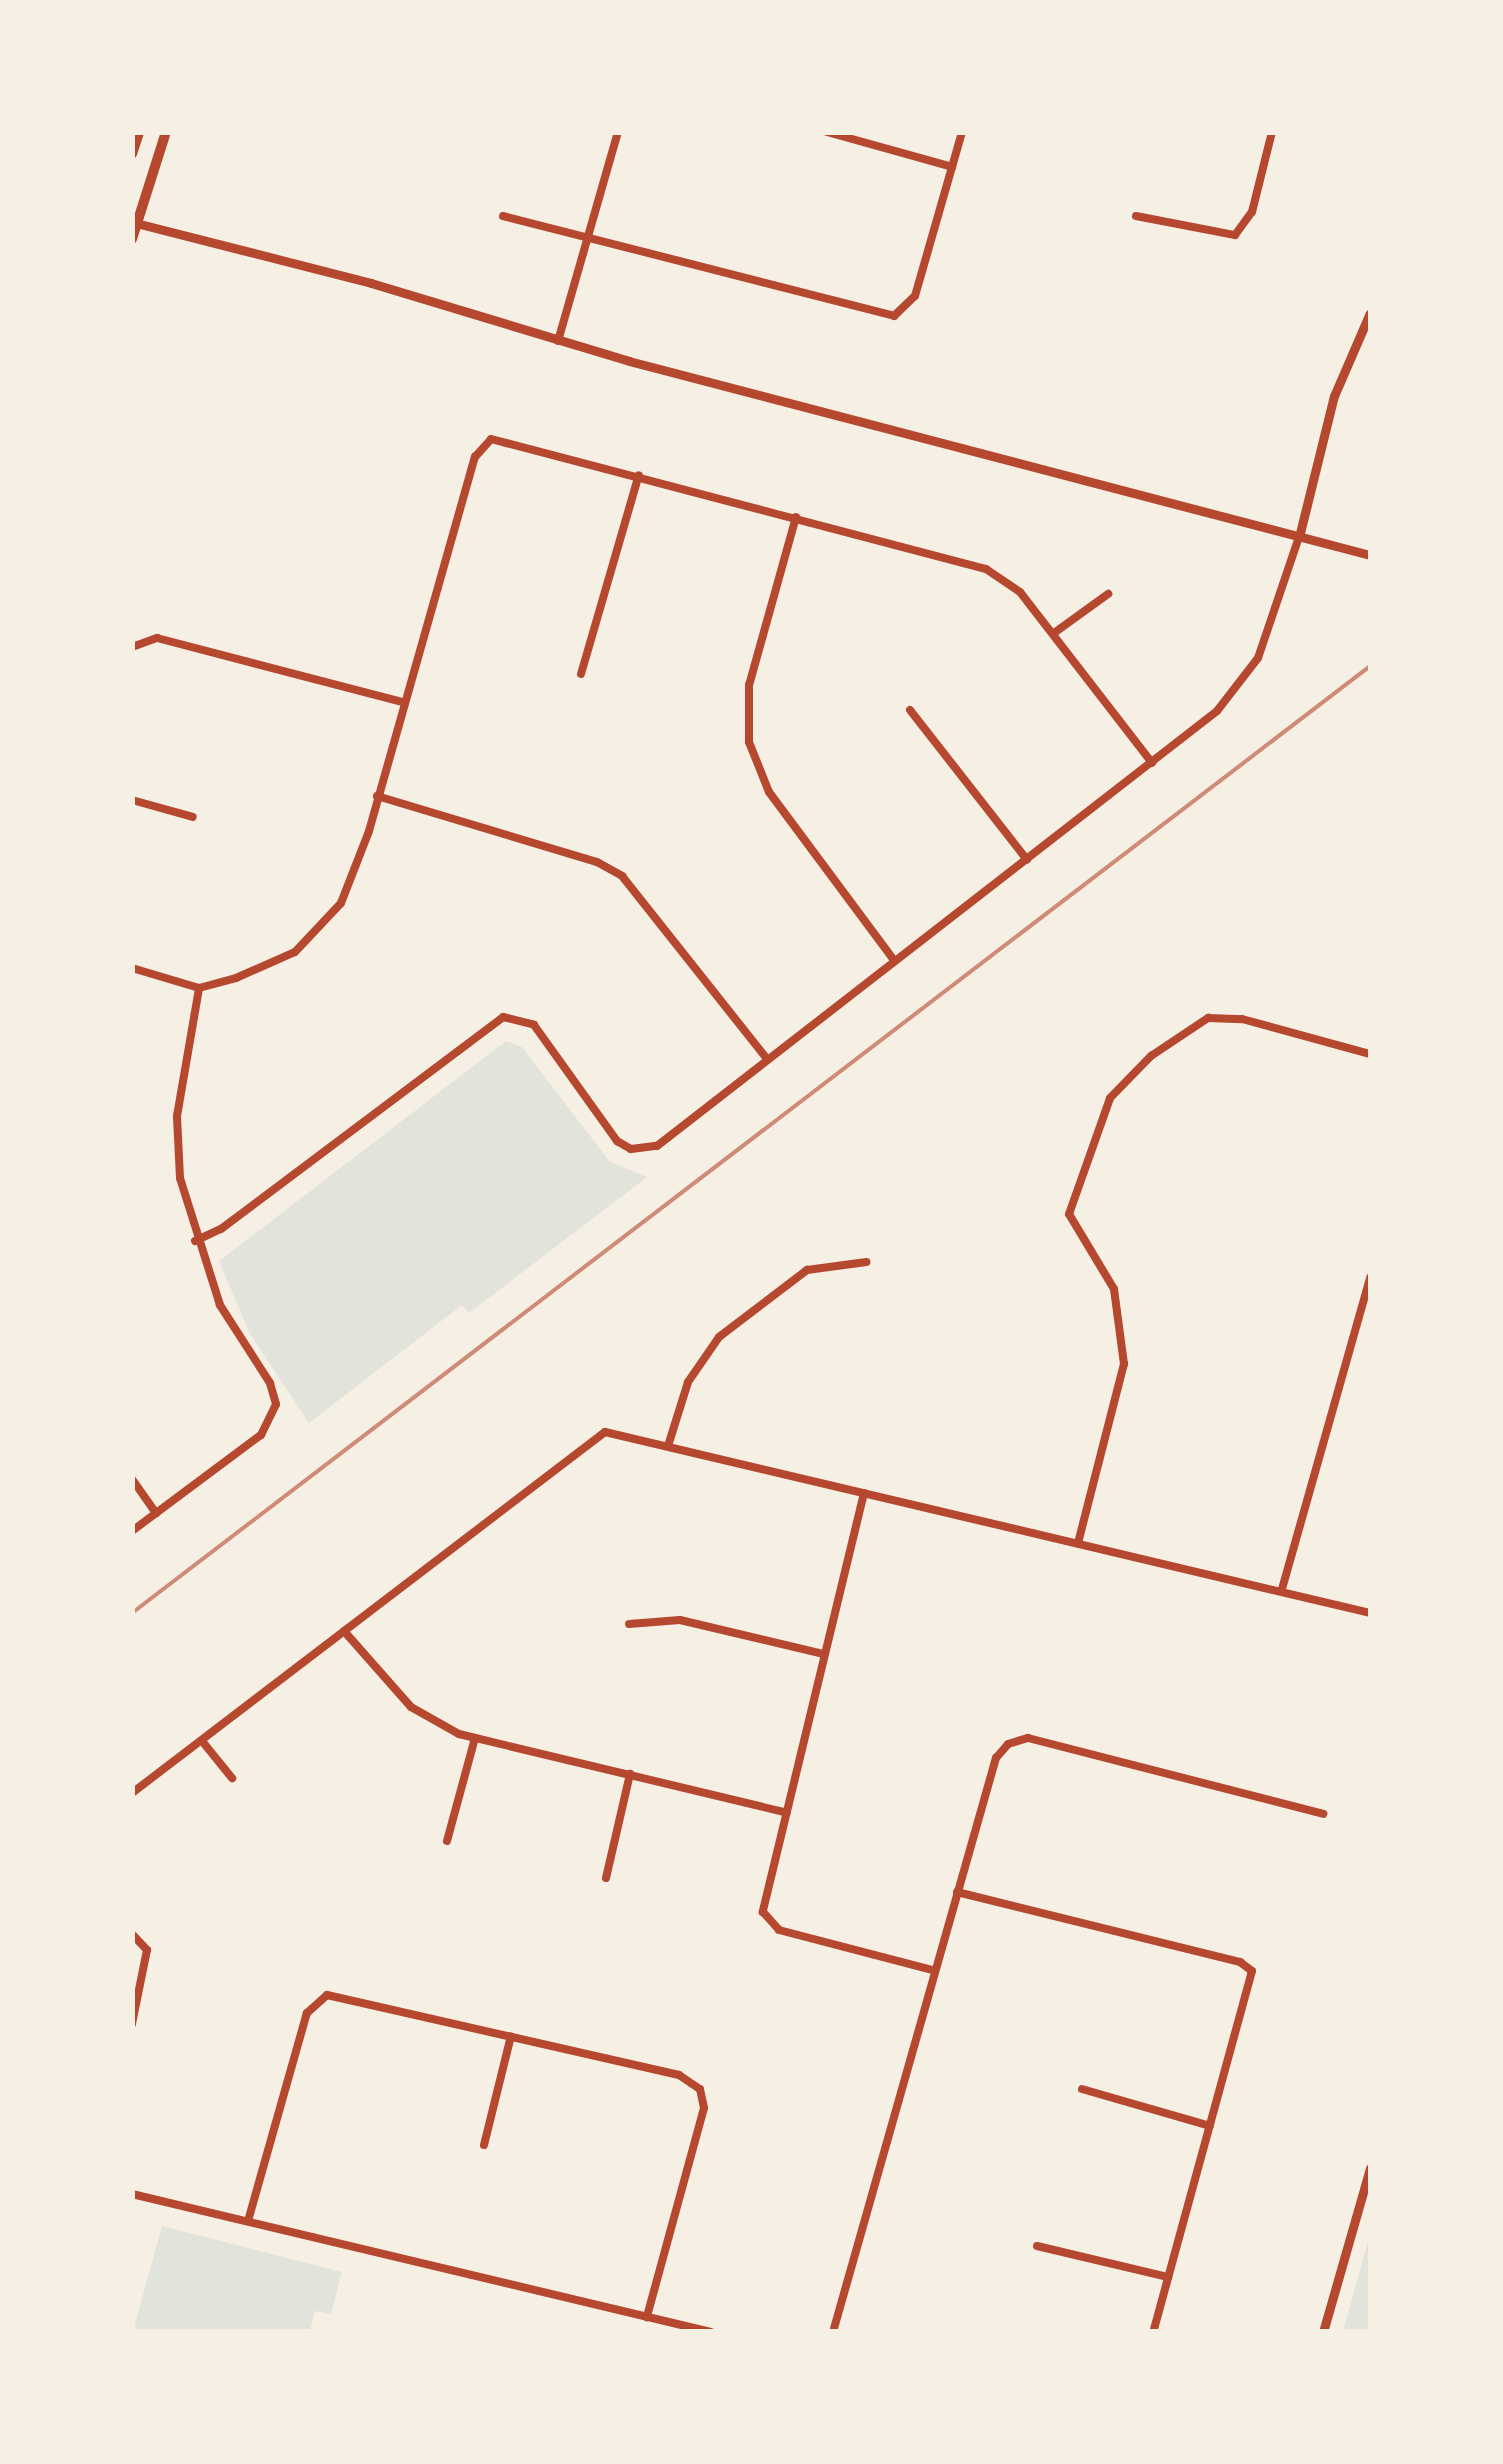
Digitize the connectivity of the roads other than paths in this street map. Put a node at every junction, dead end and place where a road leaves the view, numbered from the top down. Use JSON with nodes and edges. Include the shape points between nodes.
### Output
{"nodes":[{"id":1,"x":140,"y":132,"type":"edge"},
{"id":2,"x":166,"y":132,"type":"edge"},
{"id":3,"x":618,"y":132,"type":"edge"},
{"id":4,"x":827,"y":132,"type":"edge"},
{"id":5,"x":962,"y":132,"type":"edge"},
{"id":6,"x":1272,"y":132,"type":"edge"},
{"id":7,"x":132,"y":154,"type":"edge"},
{"id":8,"x":952,"y":167,"type":"junction"},
{"id":9,"x":502,"y":216,"type":"dead end"},
{"id":10,"x":1136,"y":216,"type":"dead end"},
{"id":11,"x":135,"y":223,"type":"edge"},
{"id":12,"x":587,"y":238,"type":"junction"},
{"id":13,"x":132,"y":239,"type":"edge"},
{"id":14,"x":1370,"y":312,"type":"edge"},
{"id":15,"x":558,"y":341,"type":"junction"},
{"id":16,"x":639,"y":475,"type":"junction"},
{"id":17,"x":796,"y":517,"type":"junction"},
{"id":18,"x":1299,"y":537,"type":"junction"},
{"id":19,"x":1370,"y":556,"type":"edge"},
{"id":20,"x":1108,"y":594,"type":"dead end"},
{"id":21,"x":1054,"y":633,"type":"junction"},
{"id":22,"x":136,"y":644,"type":"edge"},
{"id":23,"x":581,"y":674,"type":"dead end"},
{"id":24,"x":404,"y":702,"type":"junction"},
{"id":25,"x":910,"y":710,"type":"dead end"},
{"id":26,"x":1152,"y":763,"type":"junction"},
{"id":27,"x":378,"y":796,"type":"junction"},
{"id":28,"x":132,"y":800,"type":"edge"},
{"id":29,"x":193,"y":817,"type":"dead end"},
{"id":30,"x":1027,"y":860,"type":"junction"},
{"id":31,"x":893,"y":959,"type":"junction"},
{"id":32,"x":132,"y":968,"type":"edge"},
{"id":33,"x":199,"y":988,"type":"junction"},
{"id":34,"x":1370,"y":1054,"type":"edge"},
{"id":35,"x":767,"y":1059,"type":"junction"},
{"id":36,"x":195,"y":1242,"type":"junction"},
{"id":37,"x":866,"y":1262,"type":"dead end"},
{"id":38,"x":1370,"y":1278,"type":"edge"},
{"id":39,"x":668,"y":1446,"type":"junction"},
{"id":40,"x":132,"y":1479,"type":"edge"},
{"id":41,"x":864,"y":1494,"type":"junction"},
{"id":42,"x":156,"y":1512,"type":"junction"},
{"id":43,"x":132,"y":1531,"type":"edge"},
{"id":44,"x":1078,"y":1543,"type":"junction"},
{"id":45,"x":1282,"y":1589,"type":"junction"},
{"id":46,"x":1370,"y":1613,"type":"edge"},
{"id":47,"x":630,"y":1624,"type":"dead end"},
{"id":48,"x":344,"y":1631,"type":"junction"},
{"id":49,"x":824,"y":1654,"type":"junction"},
{"id":50,"x":475,"y":1738,"type":"junction"},
{"id":51,"x":202,"y":1741,"type":"junction"},
{"id":52,"x":630,"y":1774,"type":"junction"},
{"id":53,"x":232,"y":1778,"type":"dead end"},
{"id":54,"x":132,"y":1793,"type":"edge"},
{"id":55,"x":787,"y":1813,"type":"junction"},
{"id":56,"x":1324,"y":1814,"type":"dead end"},
{"id":57,"x":447,"y":1841,"type":"dead end"},
{"id":58,"x":606,"y":1878,"type":"dead end"},
{"id":59,"x":957,"y":1892,"type":"junction"},
{"id":60,"x":132,"y":1934,"type":"edge"},
{"id":61,"x":933,"y":1970,"type":"junction"},
{"id":62,"x":132,"y":2024,"type":"edge"},
{"id":63,"x":511,"y":2036,"type":"junction"},
{"id":64,"x":1082,"y":2090,"type":"dead end"},
{"id":65,"x":1210,"y":2126,"type":"junction"},
{"id":66,"x":484,"y":2146,"type":"dead end"},
{"id":67,"x":1370,"y":2168,"type":"edge"},
{"id":68,"x":132,"y":2194,"type":"edge"},
{"id":69,"x":248,"y":2221,"type":"junction"},
{"id":70,"x":1036,"y":2246,"type":"dead end"},
{"id":71,"x":1168,"y":2278,"type":"junction"},
{"id":72,"x":647,"y":2317,"type":"junction"},
{"id":73,"x":711,"y":2332,"type":"edge"},
{"id":74,"x":833,"y":2332,"type":"edge"},
{"id":75,"x":1152,"y":2332,"type":"edge"},
{"id":76,"x":1323,"y":2332,"type":"edge"}],
"edges":[{"from":1,"to":7,"type":"main road"},
{"from":2,"to":11,"type":"main road"},
{"from":3,"to":12,"type":"street"},
{"from":4,"to":8,"type":"street"},
{"from":5,"to":8,"type":"street"},
{"from":6,"to":10,"type":"street","via":[[1252,212],[1235,234]]},
{"from":8,"to":12,"type":"street","via":[[915,296],[901,314],[886,317]]},
{"from":9,"to":12,"type":"street"},
{"from":11,"to":13,"type":"main road"},
{"from":11,"to":15,"type":"street","via":[[371,283]]},
{"from":12,"to":15,"type":"street"},
{"from":14,"to":18,"type":"street","via":[[1334,396]]},
{"from":15,"to":18,"type":"street"},
{"from":16,"to":17,"type":"street"},
{"from":16,"to":23,"type":"street"},
{"from":16,"to":24,"type":"street","via":[[491,439],[471,472]]},
{"from":17,"to":21,"type":"street","via":[[986,569],[1020,592]]},
{"from":17,"to":31,"type":"street","via":[[749,685],[750,742],[769,792]]},
{"from":18,"to":19,"type":"street"},
{"from":18,"to":26,"type":"street","via":[[1276,618],[1248,673],[1217,711]]},
{"from":20,"to":21,"type":"street"},
{"from":21,"to":26,"type":"street"},
{"from":22,"to":24,"type":"street","via":[[157,638]]},
{"from":24,"to":27,"type":"street"},
{"from":25,"to":30,"type":"street"},
{"from":26,"to":30,"type":"street"},
{"from":27,"to":33,"type":"street","via":[[356,870],[319,932],[270,966]]},
{"from":27,"to":35,"type":"street","via":[[597,862],[622,876]]},
{"from":28,"to":29,"type":"street"},
{"from":30,"to":31,"type":"street"},
{"from":31,"to":35,"type":"street"},
{"from":32,"to":33,"type":"street"},
{"from":33,"to":36,"type":"street","via":[[177,1116],[180,1178]]},
{"from":34,"to":44,"type":"street","via":[[1223,1016],[1192,1025],[1110,1098],[1073,1196],[1073,1227],[1102,1264],[1124,1329],[1124,1364]]},
{"from":35,"to":36,"type":"street","via":[[657,1146],[631,1149],[617,1141],[534,1025],[503,1017],[222,1229]]},
{"from":36,"to":42,"type":"street","via":[[220,1305],[274,1394],[272,1420]]},
{"from":37,"to":39,"type":"street","via":[[808,1270],[719,1338],[688,1382]]},
{"from":38,"to":45,"type":"street"},
{"from":39,"to":41,"type":"street"},
{"from":39,"to":48,"type":"street","via":[[616,1432],[590,1439]]},
{"from":40,"to":42,"type":"street"},
{"from":41,"to":44,"type":"street"},
{"from":41,"to":49,"type":"street"},
{"from":42,"to":43,"type":"street"},
{"from":44,"to":45,"type":"street"},
{"from":45,"to":46,"type":"street"},
{"from":47,"to":49,"type":"street","via":[[680,1620]]},
{"from":48,"to":50,"type":"street","via":[[411,1707]]},
{"from":48,"to":51,"type":"street"},
{"from":49,"to":55,"type":"street"},
{"from":50,"to":52,"type":"street"},
{"from":50,"to":57,"type":"street"},
{"from":51,"to":53,"type":"street"},
{"from":51,"to":54,"type":"street"},
{"from":52,"to":55,"type":"street"},
{"from":52,"to":58,"type":"street"},
{"from":55,"to":61,"type":"street","via":[[764,1912],[779,1930]]},
{"from":56,"to":59,"type":"street","via":[[1028,1738],[1008,1744],[996,1758]]},
{"from":59,"to":61,"type":"street"},
{"from":59,"to":65,"type":"street","via":[[1240,1962],[1252,1971]]},
{"from":60,"to":62,"type":"street","via":[[147,1950]]},
{"from":61,"to":74,"type":"street"},
{"from":63,"to":66,"type":"street"},
{"from":63,"to":69,"type":"street","via":[[326,1994],[307,2013]]},
{"from":63,"to":72,"type":"street","via":[[679,2074],[700,2089],[704,2108]]},
{"from":64,"to":65,"type":"street"},
{"from":65,"to":71,"type":"street"},
{"from":67,"to":76,"type":"street"},
{"from":68,"to":69,"type":"street"},
{"from":69,"to":72,"type":"street"},
{"from":70,"to":71,"type":"street"},
{"from":71,"to":75,"type":"street"},
{"from":72,"to":73,"type":"street"}]}
